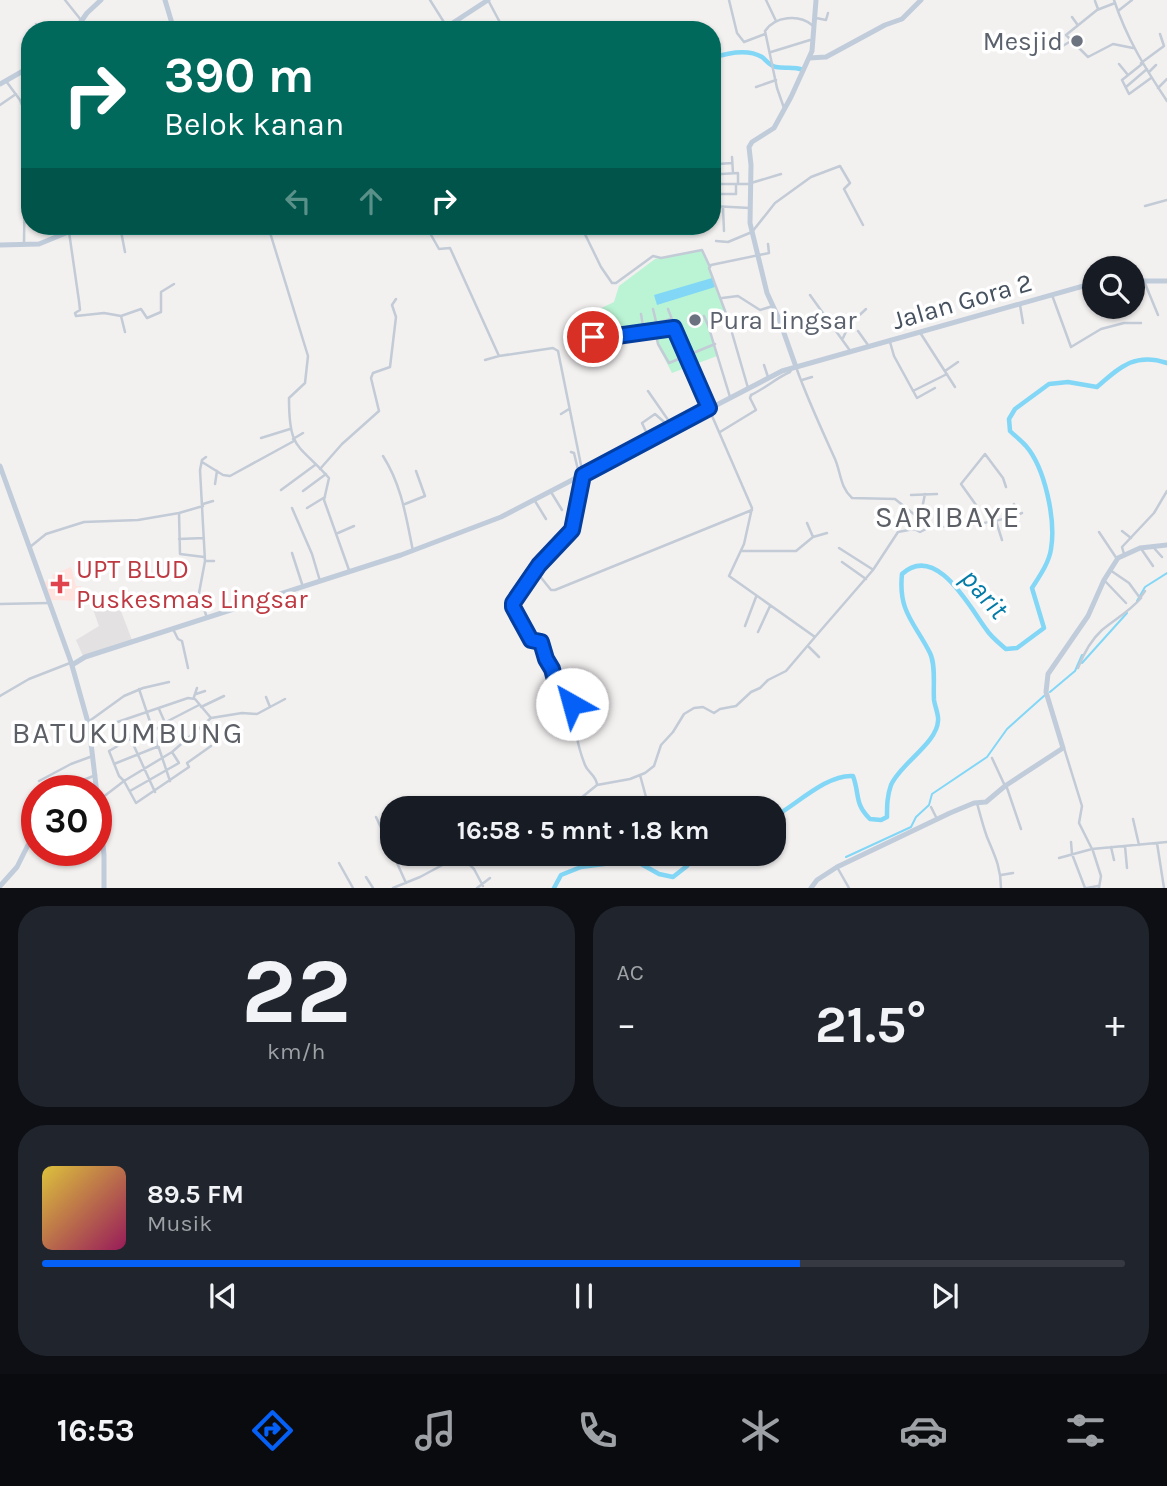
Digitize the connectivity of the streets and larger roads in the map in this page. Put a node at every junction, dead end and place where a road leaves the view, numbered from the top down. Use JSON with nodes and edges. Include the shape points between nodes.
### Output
{"nodes":[{"id":1,"x":65,"y":0,"type":"edge"},
{"id":2,"x":101,"y":0,"type":"edge"},
{"id":3,"x":165,"y":0,"type":"edge"},
{"id":4,"x":430,"y":0,"type":"edge"},
{"id":5,"x":488,"y":0,"type":"edge"},
{"id":6,"x":729,"y":0,"type":"edge"},
{"id":7,"x":766,"y":0,"type":"edge"},
{"id":8,"x":817,"y":0,"type":"edge"},
{"id":9,"x":921,"y":0,"type":"edge"},
{"id":10,"x":1132,"y":0,"type":"edge"},
{"id":11,"x":1095,"y":1,"type":"edge"},
{"id":12,"x":1114,"y":1,"type":"edge"},
{"id":13,"x":1098,"y":9,"type":"junction"},
{"id":14,"x":1118,"y":11,"type":"junction"},
{"id":15,"x":828,"y":13,"type":"dead end"},
{"id":16,"x":1072,"y":17,"type":"dead end"},
{"id":17,"x":816,"y":18,"type":"junction"},
{"id":18,"x":81,"y":20,"type":"joint"},
{"id":19,"x":171,"y":21,"type":"edge"},
{"id":20,"x":440,"y":21,"type":"edge"},
{"id":21,"x":455,"y":21,"type":"edge"},
{"id":22,"x":499,"y":21,"type":"edge"},
{"id":23,"x":776,"y":21,"type":"junction"},
{"id":24,"x":1077,"y":24,"type":"junction"},
{"id":25,"x":815,"y":28,"type":"junction"},
{"id":26,"x":765,"y":34,"type":"junction"},
{"id":27,"x":1160,"y":34,"type":"dead end"},
{"id":28,"x":814,"y":40,"type":"junction"},
{"id":29,"x":1071,"y":41,"type":"junction"},
{"id":30,"x":1061,"y":47,"type":"dead end"},
{"id":31,"x":1133,"y":48,"type":"junction"},
{"id":32,"x":771,"y":51,"type":"junction"},
{"id":33,"x":809,"y":58,"type":"junction"},
{"id":34,"x":1142,"y":63,"type":"junction"},
{"id":35,"x":1119,"y":64,"type":"dead end"},
{"id":36,"x":1156,"y":65,"type":"dead end"},
{"id":37,"x":1148,"y":70,"type":"junction"},
{"id":38,"x":21,"y":72,"type":"edge"},
{"id":39,"x":1128,"y":75,"type":"junction"},
{"id":40,"x":1152,"y":78,"type":"junction"},
{"id":41,"x":1167,"y":79,"type":"edge"},
{"id":42,"x":776,"y":80,"type":"junction"},
{"id":43,"x":3,"y":82,"type":"edge"},
{"id":44,"x":756,"y":87,"type":"dead end"},
{"id":45,"x":1125,"y":88,"type":"junction"},
{"id":46,"x":1158,"y":88,"type":"junction"},
{"id":47,"x":16,"y":94,"type":"junction"},
{"id":48,"x":1167,"y":101,"type":"edge"},
{"id":49,"x":21,"y":104,"type":"edge"},
{"id":50,"x":0,"y":105,"type":"edge"},
{"id":51,"x":785,"y":109,"type":"junction"},
{"id":52,"x":732,"y":157,"type":"dead end"},
{"id":53,"x":732,"y":163,"type":"junction"},
{"id":54,"x":721,"y":164,"type":"edge"},
{"id":55,"x":733,"y":173,"type":"junction"},
{"id":56,"x":721,"y":174,"type":"dead end"},
{"id":57,"x":781,"y":181,"type":"dead end"},
{"id":58,"x":721,"y":184,"type":"edge"},
{"id":59,"x":737,"y":184,"type":"junction"},
{"id":60,"x":750,"y":184,"type":"junction"},
{"id":61,"x":721,"y":194,"type":"edge"},
{"id":62,"x":1167,"y":200,"type":"edge"},
{"id":63,"x":1145,"y":206,"type":"dead end"},
{"id":64,"x":723,"y":208,"type":"joint"},
{"id":65,"x":750,"y":208,"type":"junction"},
{"id":66,"x":863,"y":225,"type":"dead end"},
{"id":67,"x":724,"y":231,"type":"dead end"},
{"id":68,"x":752,"y":232,"type":"junction"},
{"id":69,"x":24,"y":235,"type":"edge"},
{"id":70,"x":62,"y":235,"type":"edge"},
{"id":71,"x":69,"y":235,"type":"edge"},
{"id":72,"x":122,"y":235,"type":"edge"},
{"id":73,"x":271,"y":235,"type":"edge"},
{"id":74,"x":431,"y":235,"type":"edge"},
{"id":75,"x":585,"y":235,"type":"edge"},
{"id":76,"x":716,"y":241,"type":"dead end"},
{"id":77,"x":768,"y":244,"type":"dead end"},
{"id":78,"x":0,"y":245,"type":"edge"},
{"id":79,"x":23,"y":245,"type":"junction"},
{"id":80,"x":125,"y":252,"type":"dead end"},
{"id":81,"x":759,"y":256,"type":"junction"},
{"id":82,"x":710,"y":267,"type":"junction"},
{"id":83,"x":1145,"y":281,"type":"edge"},
{"id":84,"x":1167,"y":281,"type":"edge"},
{"id":85,"x":1145,"y":283,"type":"edge"},
{"id":86,"x":174,"y":284,"type":"dead end"},
{"id":87,"x":1082,"y":286,"type":"edge"},
{"id":88,"x":810,"y":295,"type":"dead end"},
{"id":89,"x":1052,"y":295,"type":"junction"},
{"id":90,"x":721,"y":298,"type":"junction"},
{"id":91,"x":396,"y":299,"type":"dead end"},
{"id":92,"x":997,"y":305,"type":"dead end"},
{"id":93,"x":1020,"y":305,"type":"junction"},
{"id":94,"x":773,"y":306,"type":"junction"},
{"id":95,"x":653,"y":309,"type":"dead end"},
{"id":96,"x":668,"y":309,"type":"dead end"},
{"id":97,"x":866,"y":309,"type":"dead end"},
{"id":98,"x":993,"y":312,"type":"junction"},
{"id":99,"x":641,"y":314,"type":"dead end"},
{"id":100,"x":1158,"y":315,"type":"dead end"},
{"id":101,"x":121,"y":316,"type":"junction"},
{"id":102,"x":704,"y":316,"type":"dead end"},
{"id":103,"x":671,"y":319,"type":"junction"},
{"id":104,"x":728,"y":319,"type":"junction"},
{"id":105,"x":656,"y":323,"type":"junction"},
{"id":106,"x":1023,"y":323,"type":"dead end"},
{"id":107,"x":1141,"y":323,"type":"dead end"},
{"id":108,"x":708,"y":325,"type":"junction"},
{"id":109,"x":674,"y":328,"type":"junction"},
{"id":110,"x":657,"y":331,"type":"junction"},
{"id":111,"x":858,"y":331,"type":"dead end"},
{"id":112,"x":125,"y":332,"type":"dead end"},
{"id":113,"x":644,"y":332,"type":"junction"},
{"id":114,"x":921,"y":333,"type":"junction"},
{"id":115,"x":581,"y":335,"type":"dead end"},
{"id":116,"x":843,"y":339,"type":"junction"},
{"id":117,"x":890,"y":342,"type":"junction"},
{"id":118,"x":715,"y":344,"type":"junction"},
{"id":119,"x":870,"y":348,"type":"junction"},
{"id":120,"x":852,"y":352,"type":"junction"},
{"id":121,"x":499,"y":356,"type":"junction"},
{"id":122,"x":686,"y":356,"type":"junction"},
{"id":123,"x":485,"y":360,"type":"dead end"},
{"id":124,"x":958,"y":362,"type":"dead end"},
{"id":125,"x":764,"y":365,"type":"dead end"},
{"id":126,"x":794,"y":367,"type":"junction"},
{"id":127,"x":946,"y":372,"type":"junction"},
{"id":128,"x":768,"y":377,"type":"junction"},
{"id":129,"x":812,"y":377,"type":"dead end"},
{"id":130,"x":801,"y":380,"type":"junction"},
{"id":131,"x":955,"y":387,"type":"dead end"},
{"id":132,"x":748,"y":388,"type":"junction"},
{"id":133,"x":935,"y":388,"type":"dead end"},
{"id":134,"x":648,"y":391,"type":"dead end"},
{"id":135,"x":913,"y":391,"type":"junction"},
{"id":136,"x":730,"y":397,"type":"junction"},
{"id":137,"x":709,"y":408,"type":"junction"},
{"id":138,"x":569,"y":409,"type":"junction"},
{"id":139,"x":561,"y":414,"type":"dead end"},
{"id":140,"x":698,"y":414,"type":"junction"},
{"id":141,"x":692,"y":424,"type":"dead end"},
{"id":142,"x":672,"y":428,"type":"junction"},
{"id":143,"x":290,"y":429,"type":"junction"},
{"id":144,"x":720,"y":432,"type":"junction"},
{"id":145,"x":303,"y":433,"type":"dead end"},
{"id":146,"x":648,"y":436,"type":"dead end"},
{"id":147,"x":261,"y":439,"type":"dead end"},
{"id":148,"x":293,"y":440,"type":"junction"},
{"id":149,"x":571,"y":452,"type":"dead end"},
{"id":150,"x":383,"y":456,"type":"dead end"},
{"id":151,"x":206,"y":457,"type":"dead end"},
{"id":152,"x":202,"y":462,"type":"junction"},
{"id":153,"x":315,"y":465,"type":"junction"},
{"id":154,"x":0,"y":466,"type":"edge"},
{"id":155,"x":320,"y":469,"type":"junction"},
{"id":156,"x":217,"y":471,"type":"junction"},
{"id":157,"x":416,"y":471,"type":"dead end"},
{"id":158,"x":326,"y":474,"type":"junction"},
{"id":159,"x":581,"y":476,"type":"junction"},
{"id":160,"x":215,"y":484,"type":"dead end"},
{"id":161,"x":1006,"y":487,"type":"dead end"},
{"id":162,"x":281,"y":490,"type":"dead end"},
{"id":163,"x":303,"y":491,"type":"dead end"},
{"id":164,"x":1167,"y":491,"type":"edge"},
{"id":165,"x":551,"y":492,"type":"junction"},
{"id":166,"x":925,"y":493,"type":"junction"},
{"id":167,"x":937,"y":494,"type":"dead end"},
{"id":168,"x":911,"y":495,"type":"dead end"},
{"id":169,"x":325,"y":497,"type":"junction"},
{"id":170,"x":213,"y":500,"type":"dead end"},
{"id":171,"x":535,"y":501,"type":"junction"},
{"id":172,"x":405,"y":504,"type":"junction"},
{"id":173,"x":1014,"y":504,"type":"dead end"},
{"id":174,"x":203,"y":505,"type":"junction"},
{"id":175,"x":292,"y":508,"type":"dead end"},
{"id":176,"x":307,"y":508,"type":"dead end"},
{"id":177,"x":752,"y":509,"type":"junction"},
{"id":178,"x":562,"y":510,"type":"dead end"},
{"id":179,"x":179,"y":513,"type":"junction"},
{"id":180,"x":920,"y":518,"type":"junction"},
{"id":181,"x":546,"y":519,"type":"dead end"},
{"id":182,"x":996,"y":521,"type":"junction"},
{"id":183,"x":179,"y":522,"type":"junction"},
{"id":184,"x":186,"y":522,"type":"dead end"},
{"id":185,"x":807,"y":523,"type":"dead end"},
{"id":186,"x":980,"y":523,"type":"junction"},
{"id":187,"x":354,"y":526,"type":"dead end"},
{"id":188,"x":930,"y":527,"type":"junction"},
{"id":189,"x":1122,"y":531,"type":"dead end"},
{"id":190,"x":1099,"y":532,"type":"dead end"},
{"id":191,"x":338,"y":533,"type":"junction"},
{"id":192,"x":827,"y":533,"type":"dead end"},
{"id":193,"x":813,"y":537,"type":"junction"},
{"id":194,"x":204,"y":538,"type":"junction"},
{"id":195,"x":1131,"y":538,"type":"junction"},
{"id":196,"x":178,"y":539,"type":"junction"},
{"id":197,"x":1002,"y":540,"type":"dead end"},
{"id":198,"x":1167,"y":545,"type":"edge"},
{"id":199,"x":1151,"y":546,"type":"junction"},
{"id":200,"x":30,"y":547,"type":"junction"},
{"id":201,"x":839,"y":548,"type":"dead end"},
{"id":202,"x":1140,"y":548,"type":"junction"},
{"id":203,"x":413,"y":551,"type":"junction"},
{"id":204,"x":741,"y":551,"type":"junction"},
{"id":205,"x":292,"y":553,"type":"dead end"},
{"id":206,"x":1124,"y":554,"type":"junction"},
{"id":207,"x":1162,"y":557,"type":"dead end"},
{"id":208,"x":1117,"y":559,"type":"junction"},
{"id":209,"x":205,"y":561,"type":"junction"},
{"id":210,"x":842,"y":562,"type":"dead end"},
{"id":211,"x":213,"y":563,"type":"dead end"},
{"id":212,"x":1153,"y":566,"type":"dead end"},
{"id":213,"x":535,"y":570,"type":"junction"},
{"id":214,"x":873,"y":570,"type":"junction"},
{"id":215,"x":1110,"y":570,"type":"junction"},
{"id":216,"x":349,"y":572,"type":"junction"},
{"id":217,"x":866,"y":579,"type":"junction"},
{"id":218,"x":1104,"y":580,"type":"junction"},
{"id":219,"x":320,"y":581,"type":"junction"},
{"id":220,"x":303,"y":587,"type":"junction"},
{"id":221,"x":1144,"y":591,"type":"dead end"},
{"id":222,"x":757,"y":597,"type":"junction"},
{"id":223,"x":1140,"y":597,"type":"junction"},
{"id":224,"x":49,"y":603,"type":"junction"},
{"id":225,"x":1126,"y":603,"type":"dead end"},
{"id":226,"x":0,"y":604,"type":"edge"},
{"id":227,"x":770,"y":606,"type":"junction"},
{"id":228,"x":207,"y":618,"type":"junction"},
{"id":229,"x":745,"y":626,"type":"dead end"},
{"id":230,"x":173,"y":629,"type":"junction"},
{"id":231,"x":758,"y":632,"type":"dead end"},
{"id":232,"x":814,"y":637,"type":"junction"},
{"id":233,"x":808,"y":646,"type":"junction"},
{"id":234,"x":819,"y":657,"type":"dead end"},
{"id":235,"x":71,"y":662,"type":"junction"},
{"id":236,"x":188,"y":668,"type":"dead end"},
{"id":237,"x":1078,"y":668,"type":"dead end"},
{"id":238,"x":169,"y":682,"type":"dead end"},
{"id":239,"x":197,"y":688,"type":"dead end"},
{"id":240,"x":567,"y":688,"type":"dead end"},
{"id":241,"x":139,"y":689,"type":"junction"},
{"id":242,"x":205,"y":691,"type":"dead end"},
{"id":243,"x":196,"y":694,"type":"junction"},
{"id":244,"x":0,"y":696,"type":"edge"},
{"id":245,"x":224,"y":696,"type":"dead end"},
{"id":246,"x":267,"y":696,"type":"dead end"},
{"id":247,"x":572,"y":697,"type":"junction"},
{"id":248,"x":193,"y":698,"type":"junction"},
{"id":249,"x":285,"y":699,"type":"dead end"},
{"id":250,"x":200,"y":706,"type":"junction"},
{"id":251,"x":271,"y":707,"type":"junction"},
{"id":252,"x":159,"y":709,"type":"junction"},
{"id":253,"x":148,"y":713,"type":"junction"},
{"id":254,"x":211,"y":718,"type":"junction"},
{"id":255,"x":123,"y":721,"type":"junction"},
{"id":256,"x":88,"y":722,"type":"junction"},
{"id":257,"x":166,"y":722,"type":"junction"},
{"id":258,"x":154,"y":731,"type":"junction"},
{"id":259,"x":90,"y":732,"type":"junction"},
{"id":260,"x":130,"y":739,"type":"junction"},
{"id":261,"x":159,"y":746,"type":"junction"},
{"id":262,"x":211,"y":746,"type":"dead end"},
{"id":263,"x":1063,"y":748,"type":"junction"},
{"id":264,"x":172,"y":752,"type":"junction"},
{"id":265,"x":137,"y":754,"type":"junction"},
{"id":266,"x":94,"y":756,"type":"junction"},
{"id":267,"x":163,"y":758,"type":"junction"},
{"id":268,"x":992,"y":758,"type":"dead end"},
{"id":269,"x":114,"y":764,"type":"junction"},
{"id":270,"x":143,"y":769,"type":"junction"},
{"id":271,"x":167,"y":769,"type":"junction"},
{"id":272,"x":50,"y":775,"type":"edge"},
{"id":273,"x":96,"y":775,"type":"edge"},
{"id":274,"x":640,"y":775,"type":"junction"},
{"id":275,"x":124,"y":781,"type":"junction"},
{"id":276,"x":149,"y":781,"type":"junction"},
{"id":277,"x":170,"y":781,"type":"junction"},
{"id":278,"x":597,"y":785,"type":"junction"},
{"id":279,"x":1005,"y":786,"type":"junction"},
{"id":280,"x":112,"y":790,"type":"edge"},
{"id":281,"x":130,"y":791,"type":"junction"},
{"id":282,"x":155,"y":792,"type":"junction"},
{"id":283,"x":583,"y":796,"type":"edge"},
{"id":284,"x":646,"y":796,"type":"edge"},
{"id":285,"x":977,"y":803,"type":"junction"},
{"id":286,"x":931,"y":807,"type":"dead end"},
{"id":287,"x":376,"y":817,"type":"dead end"},
{"id":288,"x":937,"y":819,"type":"junction"},
{"id":289,"x":1133,"y":819,"type":"dead end"},
{"id":290,"x":380,"y":825,"type":"edge"},
{"id":291,"x":1021,"y":829,"type":"dead end"},
{"id":292,"x":1071,"y":842,"type":"dead end"},
{"id":293,"x":1167,"y":842,"type":"edge"},
{"id":294,"x":1157,"y":843,"type":"junction"},
{"id":295,"x":1125,"y":845,"type":"junction"},
{"id":296,"x":1139,"y":845,"type":"junction"},
{"id":297,"x":1111,"y":847,"type":"junction"},
{"id":298,"x":1093,"y":850,"type":"junction"},
{"id":299,"x":1072,"y":854,"type":"junction"},
{"id":300,"x":1059,"y":858,"type":"dead end"},
{"id":301,"x":21,"y":859,"type":"edge"},
{"id":302,"x":1114,"y":860,"type":"dead end"},
{"id":303,"x":340,"y":863,"type":"dead end"},
{"id":304,"x":104,"y":866,"type":"edge"},
{"id":305,"x":399,"y":866,"type":"edge"},
{"id":306,"x":440,"y":866,"type":"edge"},
{"id":307,"x":471,"y":866,"type":"edge"},
{"id":308,"x":837,"y":867,"type":"junction"},
{"id":309,"x":1127,"y":868,"type":"dead end"},
{"id":310,"x":1013,"y":873,"type":"dead end"},
{"id":311,"x":1001,"y":875,"type":"junction"},
{"id":312,"x":366,"y":877,"type":"dead end"},
{"id":313,"x":490,"y":878,"type":"dead end"},
{"id":314,"x":406,"y":883,"type":"junction"},
{"id":315,"x":483,"y":885,"type":"edge"},
{"id":316,"x":0,"y":886,"type":"edge"},
{"id":317,"x":104,"y":887,"type":"edge"},
{"id":318,"x":353,"y":887,"type":"edge"},
{"id":319,"x":373,"y":887,"type":"edge"},
{"id":320,"x":393,"y":887,"type":"edge"},
{"id":321,"x":477,"y":887,"type":"edge"},
{"id":322,"x":811,"y":887,"type":"edge"},
{"id":323,"x":849,"y":887,"type":"edge"},
{"id":324,"x":1001,"y":887,"type":"edge"},
{"id":325,"x":1086,"y":887,"type":"edge"},
{"id":326,"x":1098,"y":887,"type":"edge"},
{"id":327,"x":1164,"y":887,"type":"edge"}],
"edges":[{"from":1,"to":18,"type":"street"},
{"from":2,"to":18,"type":"street"},
{"from":3,"to":19,"type":"street"},
{"from":4,"to":20,"type":"street"},
{"from":5,"to":21,"type":"street"},
{"from":5,"to":22,"type":"street"},
{"from":6,"to":26,"type":"street","via":[[737,33],[744,42]]},
{"from":7,"to":23,"type":"street"},
{"from":8,"to":17,"type":"street"},
{"from":9,"to":33,"type":"street","via":[[902,19],[826,57]]},
{"from":10,"to":14,"type":"street"},
{"from":11,"to":13,"type":"street"},
{"from":12,"to":13,"type":"street"},
{"from":12,"to":14,"type":"street"},
{"from":13,"to":24,"type":"street"},
{"from":14,"to":31,"type":"street"},
{"from":15,"to":17,"type":"street","via":[[826,20]]},
{"from":16,"to":24,"type":"street"},
{"from":17,"to":25,"type":"street"},
{"from":23,"to":25,"type":"street","via":[[801,19]]},
{"from":23,"to":26,"type":"street"},
{"from":24,"to":29,"type":"street","via":[[1066,35]]},
{"from":25,"to":28,"type":"street"},
{"from":26,"to":32,"type":"street"},
{"from":27,"to":34,"type":"street","via":[[1164,45]]},
{"from":28,"to":32,"type":"street"},
{"from":28,"to":33,"type":"street"},
{"from":29,"to":30,"type":"street"},
{"from":29,"to":31,"type":"street","via":[[1088,58],[1113,44]]},
{"from":31,"to":34,"type":"street"},
{"from":32,"to":42,"type":"street"},
{"from":33,"to":51,"type":"street"},
{"from":34,"to":37,"type":"street"},
{"from":34,"to":39,"type":"street"},
{"from":35,"to":39,"type":"street"},
{"from":36,"to":37,"type":"street"},
{"from":37,"to":40,"type":"street"},
{"from":37,"to":45,"type":"street"},
{"from":38,"to":43,"type":"street"},
{"from":39,"to":45,"type":"street","via":[[1122,80]]},
{"from":40,"to":45,"type":"street","via":[[1131,95]]},
{"from":40,"to":46,"type":"street"},
{"from":41,"to":46,"type":"street"},
{"from":42,"to":44,"type":"street"},
{"from":42,"to":51,"type":"street"},
{"from":43,"to":47,"type":"street"},
{"from":46,"to":48,"type":"street"},
{"from":47,"to":49,"type":"street"},
{"from":47,"to":50,"type":"street"},
{"from":51,"to":60,"type":"street","via":[[774,128],[749,146]]},
{"from":52,"to":53,"type":"street"},
{"from":53,"to":54,"type":"street"},
{"from":53,"to":55,"type":"street"},
{"from":55,"to":56,"type":"street"},
{"from":55,"to":59,"type":"street","via":[[738,174]]},
{"from":57,"to":60,"type":"street","via":[[780,174]]},
{"from":58,"to":59,"type":"street"},
{"from":59,"to":60,"type":"street"},
{"from":59,"to":61,"type":"street","via":[[736,194]]},
{"from":60,"to":65,"type":"street"},
{"from":62,"to":63,"type":"street"},
{"from":64,"to":65,"type":"street"},
{"from":64,"to":67,"type":"street"},
{"from":65,"to":68,"type":"street"},
{"from":66,"to":68,"type":"street","via":[[844,189],[850,183],[840,166],[811,177],[775,203]]},
{"from":68,"to":76,"type":"street","via":[[727,242]]},
{"from":68,"to":81,"type":"street"},
{"from":69,"to":79,"type":"street"},
{"from":70,"to":79,"type":"street"},
{"from":71,"to":101,"type":"street","via":[[80,308],[75,315]]},
{"from":72,"to":80,"type":"street"},
{"from":73,"to":143,"type":"street","via":[[308,356],[306,381],[289,398]]},
{"from":74,"to":121,"type":"street","via":[[439,249],[450,248]]},
{"from":75,"to":82,"type":"street","via":[[612,284],[646,259],[702,250]]},
{"from":77,"to":81,"type":"street","via":[[770,252]]},
{"from":78,"to":79,"type":"street"},
{"from":81,"to":82,"type":"street"},
{"from":81,"to":94,"type":"street"},
{"from":82,"to":90,"type":"street"},
{"from":83,"to":84,"type":"street"},
{"from":85,"to":100,"type":"street"},
{"from":86,"to":101,"type":"street","via":[[160,292],[160,313],[146,318],[141,309]]},
{"from":87,"to":89,"type":"street","name":"Jalan Gora 2"},
{"from":88,"to":116,"type":"street"},
{"from":89,"to":93,"type":"street","name":"Jalan Gora 2"},
{"from":89,"to":107,"type":"street","via":[[1071,347],[1101,329]]},
{"from":90,"to":94,"type":"street","via":[[738,296],[760,310]]},
{"from":90,"to":104,"type":"street"},
{"from":91,"to":155,"type":"street","via":[[390,367],[371,378],[379,411]]},
{"from":92,"to":98,"type":"street"},
{"from":93,"to":98,"type":"street","name":"Jalan Gora 2"},
{"from":93,"to":106,"type":"street"},
{"from":94,"to":126,"type":"street"},
{"from":95,"to":105,"type":"street"},
{"from":96,"to":103,"type":"street"},
{"from":97,"to":116,"type":"street","via":[[850,324]]},
{"from":98,"to":114,"type":"street","name":"Jalan Gora 2"},
{"from":99,"to":113,"type":"street"},
{"from":101,"to":112,"type":"street"},
{"from":102,"to":108,"type":"street"},
{"from":103,"to":105,"type":"street"},
{"from":103,"to":109,"type":"street"},
{"from":104,"to":108,"type":"street"},
{"from":104,"to":132,"type":"street"},
{"from":105,"to":110,"type":"street"},
{"from":108,"to":118,"type":"street"},
{"from":109,"to":110,"type":"street"},
{"from":109,"to":122,"type":"street"},
{"from":110,"to":113,"type":"street"},
{"from":110,"to":122,"type":"street","via":[[668,362]]},
{"from":111,"to":119,"type":"street"},
{"from":113,"to":115,"type":"street","via":[[595,339],[591,334]]},
{"from":114,"to":117,"type":"street","name":"Jalan Gora 2"},
{"from":114,"to":127,"type":"street"},
{"from":116,"to":120,"type":"street"},
{"from":117,"to":119,"type":"street","name":"Jalan Gora 2"},
{"from":117,"to":135,"type":"street"},
{"from":118,"to":122,"type":"street"},
{"from":118,"to":136,"type":"street"},
{"from":119,"to":120,"type":"street","name":"Jalan Gora 2"},
{"from":120,"to":126,"type":"street","name":"Jalan Gora 2"},
{"from":121,"to":123,"type":"street"},
{"from":121,"to":138,"type":"street","via":[[555,348]]},
{"from":122,"to":137,"type":"street"},
{"from":124,"to":127,"type":"street"},
{"from":125,"to":128,"type":"street"},
{"from":126,"to":128,"type":"street","name":"Jalan Gora 2"},
{"from":126,"to":130,"type":"street"},
{"from":126,"to":144,"type":"street","via":[[751,395],[756,410]]},
{"from":127,"to":131,"type":"street"},
{"from":127,"to":135,"type":"street"},
{"from":128,"to":132,"type":"street","name":"Jalan Gora 2"},
{"from":129,"to":130,"type":"street"},
{"from":130,"to":180,"type":"street","via":[[850,497],[895,499]]},
{"from":132,"to":136,"type":"street","name":"Jalan Gora 2"},
{"from":133,"to":135,"type":"street","via":[[918,398]]},
{"from":134,"to":142,"type":"street"},
{"from":136,"to":137,"type":"street","name":"Jalan Gora 2"},
{"from":137,"to":140,"type":"street","name":"Jalan Gora 2"},
{"from":137,"to":144,"type":"street"},
{"from":138,"to":139,"type":"street"},
{"from":138,"to":159,"type":"street"},
{"from":140,"to":141,"type":"street","via":[[700,420]]},
{"from":140,"to":142,"type":"street","name":"Jalan Gora 2"},
{"from":142,"to":146,"type":"street","via":[[655,414],[642,422]]},
{"from":142,"to":159,"type":"street","name":"Jalan Gora 2"},
{"from":143,"to":147,"type":"street"},
{"from":143,"to":148,"type":"street"},
{"from":144,"to":177,"type":"street"},
{"from":145,"to":148,"type":"street"},
{"from":148,"to":153,"type":"street"},
{"from":148,"to":156,"type":"street","via":[[234,475]]},
{"from":149,"to":159,"type":"street"},
{"from":150,"to":172,"type":"street"},
{"from":151,"to":152,"type":"street"},
{"from":152,"to":156,"type":"street"},
{"from":152,"to":174,"type":"street"},
{"from":153,"to":155,"type":"street"},
{"from":153,"to":162,"type":"street"},
{"from":154,"to":200,"type":"street"},
{"from":155,"to":158,"type":"street"},
{"from":156,"to":160,"type":"street"},
{"from":157,"to":172,"type":"street","via":[[425,496]]},
{"from":158,"to":163,"type":"street"},
{"from":158,"to":169,"type":"street"},
{"from":159,"to":165,"type":"street","name":"Jalan Gora 2"},
{"from":159,"to":213,"type":"street","via":[[574,526]]},
{"from":161,"to":186,"type":"street","via":[[985,454],[961,484],[976,505]]},
{"from":164,"to":195,"type":"street"},
{"from":165,"to":171,"type":"street","name":"Jalan Gora 2"},
{"from":165,"to":178,"type":"street"},
{"from":166,"to":167,"type":"street"},
{"from":166,"to":168,"type":"street"},
{"from":166,"to":180,"type":"street"},
{"from":169,"to":176,"type":"street"},
{"from":169,"to":191,"type":"street"},
{"from":170,"to":174,"type":"street"},
{"from":171,"to":181,"type":"street"},
{"from":171,"to":203,"type":"street","name":"Jalan Gora 2"},
{"from":172,"to":203,"type":"street"},
{"from":173,"to":182,"type":"street","via":[[1020,514]]},
{"from":174,"to":179,"type":"street"},
{"from":174,"to":194,"type":"street"},
{"from":175,"to":219,"type":"street"},
{"from":177,"to":204,"type":"street"},
{"from":177,"to":213,"type":"street","via":[[555,590]]},
{"from":179,"to":183,"type":"street"},
{"from":179,"to":200,"type":"street","via":[[84,522],[46,534]]},
{"from":180,"to":188,"type":"street"},
{"from":182,"to":186,"type":"street"},
{"from":182,"to":197,"type":"street"},
{"from":183,"to":184,"type":"street"},
{"from":183,"to":196,"type":"street"},
{"from":185,"to":193,"type":"street"},
{"from":186,"to":188,"type":"street"},
{"from":187,"to":191,"type":"street"},
{"from":188,"to":214,"type":"street","via":[[920,532],[898,531]]},
{"from":189,"to":195,"type":"street"},
{"from":190,"to":208,"type":"street"},
{"from":191,"to":216,"type":"street"},
{"from":192,"to":193,"type":"street"},
{"from":193,"to":204,"type":"street","via":[[796,551]]},
{"from":194,"to":196,"type":"street"},
{"from":194,"to":209,"type":"street"},
{"from":195,"to":206,"type":"street","via":[[1122,547]]},
{"from":196,"to":209,"type":"street","via":[[180,555]]},
{"from":198,"to":199,"type":"street"},
{"from":199,"to":202,"type":"street"},
{"from":199,"to":207,"type":"street"},
{"from":200,"to":224,"type":"street"},
{"from":201,"to":214,"type":"street"},
{"from":202,"to":206,"type":"street"},
{"from":202,"to":212,"type":"street"},
{"from":203,"to":216,"type":"street","name":"Jalan Gora 2"},
{"from":204,"to":222,"type":"street","via":[[729,576]]},
{"from":205,"to":220,"type":"street"},
{"from":206,"to":208,"type":"street"},
{"from":208,"to":215,"type":"street"},
{"from":209,"to":211,"type":"street"},
{"from":209,"to":228,"type":"street","via":[[199,593]]},
{"from":210,"to":217,"type":"street"},
{"from":213,"to":247,"type":"street","via":[[513,607],[531,640],[541,643],[559,695]]},
{"from":214,"to":217,"type":"street"},
{"from":215,"to":218,"type":"street"},
{"from":215,"to":223,"type":"street"},
{"from":216,"to":219,"type":"street","name":"Jalan Gora 2"},
{"from":217,"to":232,"type":"street"},
{"from":218,"to":225,"type":"street"},
{"from":218,"to":263,"type":"street","via":[[1088,616],[1048,674],[1047,694]]},
{"from":219,"to":220,"type":"street","name":"Jalan Gora 2"},
{"from":220,"to":228,"type":"street","name":"Jalan Gora 2"},
{"from":221,"to":223,"type":"street"},
{"from":222,"to":227,"type":"street"},
{"from":222,"to":229,"type":"street"},
{"from":223,"to":237,"type":"street","via":[[1124,616],[1098,634]]},
{"from":224,"to":226,"type":"street"},
{"from":224,"to":235,"type":"street"},
{"from":227,"to":231,"type":"street"},
{"from":227,"to":232,"type":"street"},
{"from":228,"to":230,"type":"street","name":"Jalan Gora 2"},
{"from":230,"to":235,"type":"street","name":"Jalan Gora 2"},
{"from":230,"to":236,"type":"street","via":[[182,641]]},
{"from":232,"to":233,"type":"street"},
{"from":233,"to":234,"type":"street"},
{"from":233,"to":274,"type":"street","via":[[786,671],[735,707],[714,713],[696,708],[684,714],[661,745],[654,766]]},
{"from":235,"to":244,"type":"street"},
{"from":235,"to":256,"type":"street"},
{"from":238,"to":241,"type":"street"},
{"from":239,"to":243,"type":"street"},
{"from":240,"to":247,"type":"street","via":[[572,689]]},
{"from":241,"to":253,"type":"street"},
{"from":241,"to":256,"type":"street"},
{"from":242,"to":243,"type":"street"},
{"from":243,"to":248,"type":"street"},
{"from":245,"to":250,"type":"street"},
{"from":246,"to":251,"type":"street"},
{"from":247,"to":278,"type":"street","via":[[585,764]]},
{"from":248,"to":250,"type":"street"},
{"from":248,"to":252,"type":"street"},
{"from":249,"to":251,"type":"street"},
{"from":250,"to":254,"type":"street"},
{"from":250,"to":257,"type":"street"},
{"from":251,"to":254,"type":"street","via":[[256,714]]},
{"from":252,"to":253,"type":"street"},
{"from":252,"to":257,"type":"street"},
{"from":253,"to":255,"type":"street"},
{"from":253,"to":258,"type":"street"},
{"from":254,"to":264,"type":"street"},
{"from":255,"to":259,"type":"street"},
{"from":255,"to":260,"type":"street"},
{"from":256,"to":259,"type":"street"},
{"from":257,"to":258,"type":"street"},
{"from":258,"to":260,"type":"street"},
{"from":258,"to":261,"type":"street"},
{"from":259,"to":266,"type":"street"},
{"from":260,"to":265,"type":"street"},
{"from":260,"to":269,"type":"street","via":[[109,751]]},
{"from":261,"to":265,"type":"street"},
{"from":261,"to":267,"type":"street"},
{"from":262,"to":277,"type":"street"},
{"from":263,"to":279,"type":"street"},
{"from":263,"to":298,"type":"street","via":[[1082,804],[1079,822]]},
{"from":264,"to":267,"type":"street"},
{"from":264,"to":271,"type":"street","via":[[179,762]]},
{"from":265,"to":269,"type":"street"},
{"from":265,"to":270,"type":"street"},
{"from":266,"to":272,"type":"street"},
{"from":266,"to":273,"type":"street"},
{"from":267,"to":270,"type":"street"},
{"from":267,"to":271,"type":"street"},
{"from":268,"to":279,"type":"street"},
{"from":269,"to":275,"type":"street"},
{"from":270,"to":275,"type":"street"},
{"from":270,"to":276,"type":"street"},
{"from":271,"to":276,"type":"street"},
{"from":271,"to":277,"type":"street"},
{"from":274,"to":278,"type":"street"},
{"from":274,"to":284,"type":"street"},
{"from":275,"to":280,"type":"street"},
{"from":275,"to":281,"type":"street"},
{"from":276,"to":281,"type":"street"},
{"from":276,"to":282,"type":"street"},
{"from":277,"to":282,"type":"street"},
{"from":278,"to":283,"type":"street"},
{"from":279,"to":285,"type":"street","via":[[986,802]]},
{"from":279,"to":291,"type":"street"},
{"from":281,"to":282,"type":"street","via":[[136,803]]},
{"from":285,"to":288,"type":"street"},
{"from":285,"to":311,"type":"street"},
{"from":286,"to":288,"type":"street"},
{"from":287,"to":290,"type":"street"},
{"from":288,"to":308,"type":"street"},
{"from":289,"to":296,"type":"street"},
{"from":292,"to":299,"type":"street"},
{"from":293,"to":294,"type":"street"},
{"from":294,"to":296,"type":"street"},
{"from":294,"to":327,"type":"street"},
{"from":295,"to":296,"type":"street"},
{"from":295,"to":297,"type":"street"},
{"from":295,"to":309,"type":"street"},
{"from":297,"to":298,"type":"street"},
{"from":297,"to":302,"type":"street"},
{"from":298,"to":299,"type":"street"},
{"from":298,"to":326,"type":"street","via":[[1101,876]]},
{"from":299,"to":300,"type":"street"},
{"from":299,"to":325,"type":"street"},
{"from":301,"to":316,"type":"street"},
{"from":303,"to":318,"type":"street"},
{"from":304,"to":317,"type":"street"},
{"from":305,"to":314,"type":"street"},
{"from":306,"to":314,"type":"street"},
{"from":307,"to":315,"type":"street"},
{"from":308,"to":322,"type":"street"},
{"from":308,"to":323,"type":"street"},
{"from":310,"to":311,"type":"street"},
{"from":311,"to":324,"type":"street"},
{"from":312,"to":319,"type":"street"},
{"from":313,"to":315,"type":"street"},
{"from":314,"to":320,"type":"street"},
{"from":315,"to":321,"type":"street"},
{"from":325,"to":326,"type":"street"}]}
